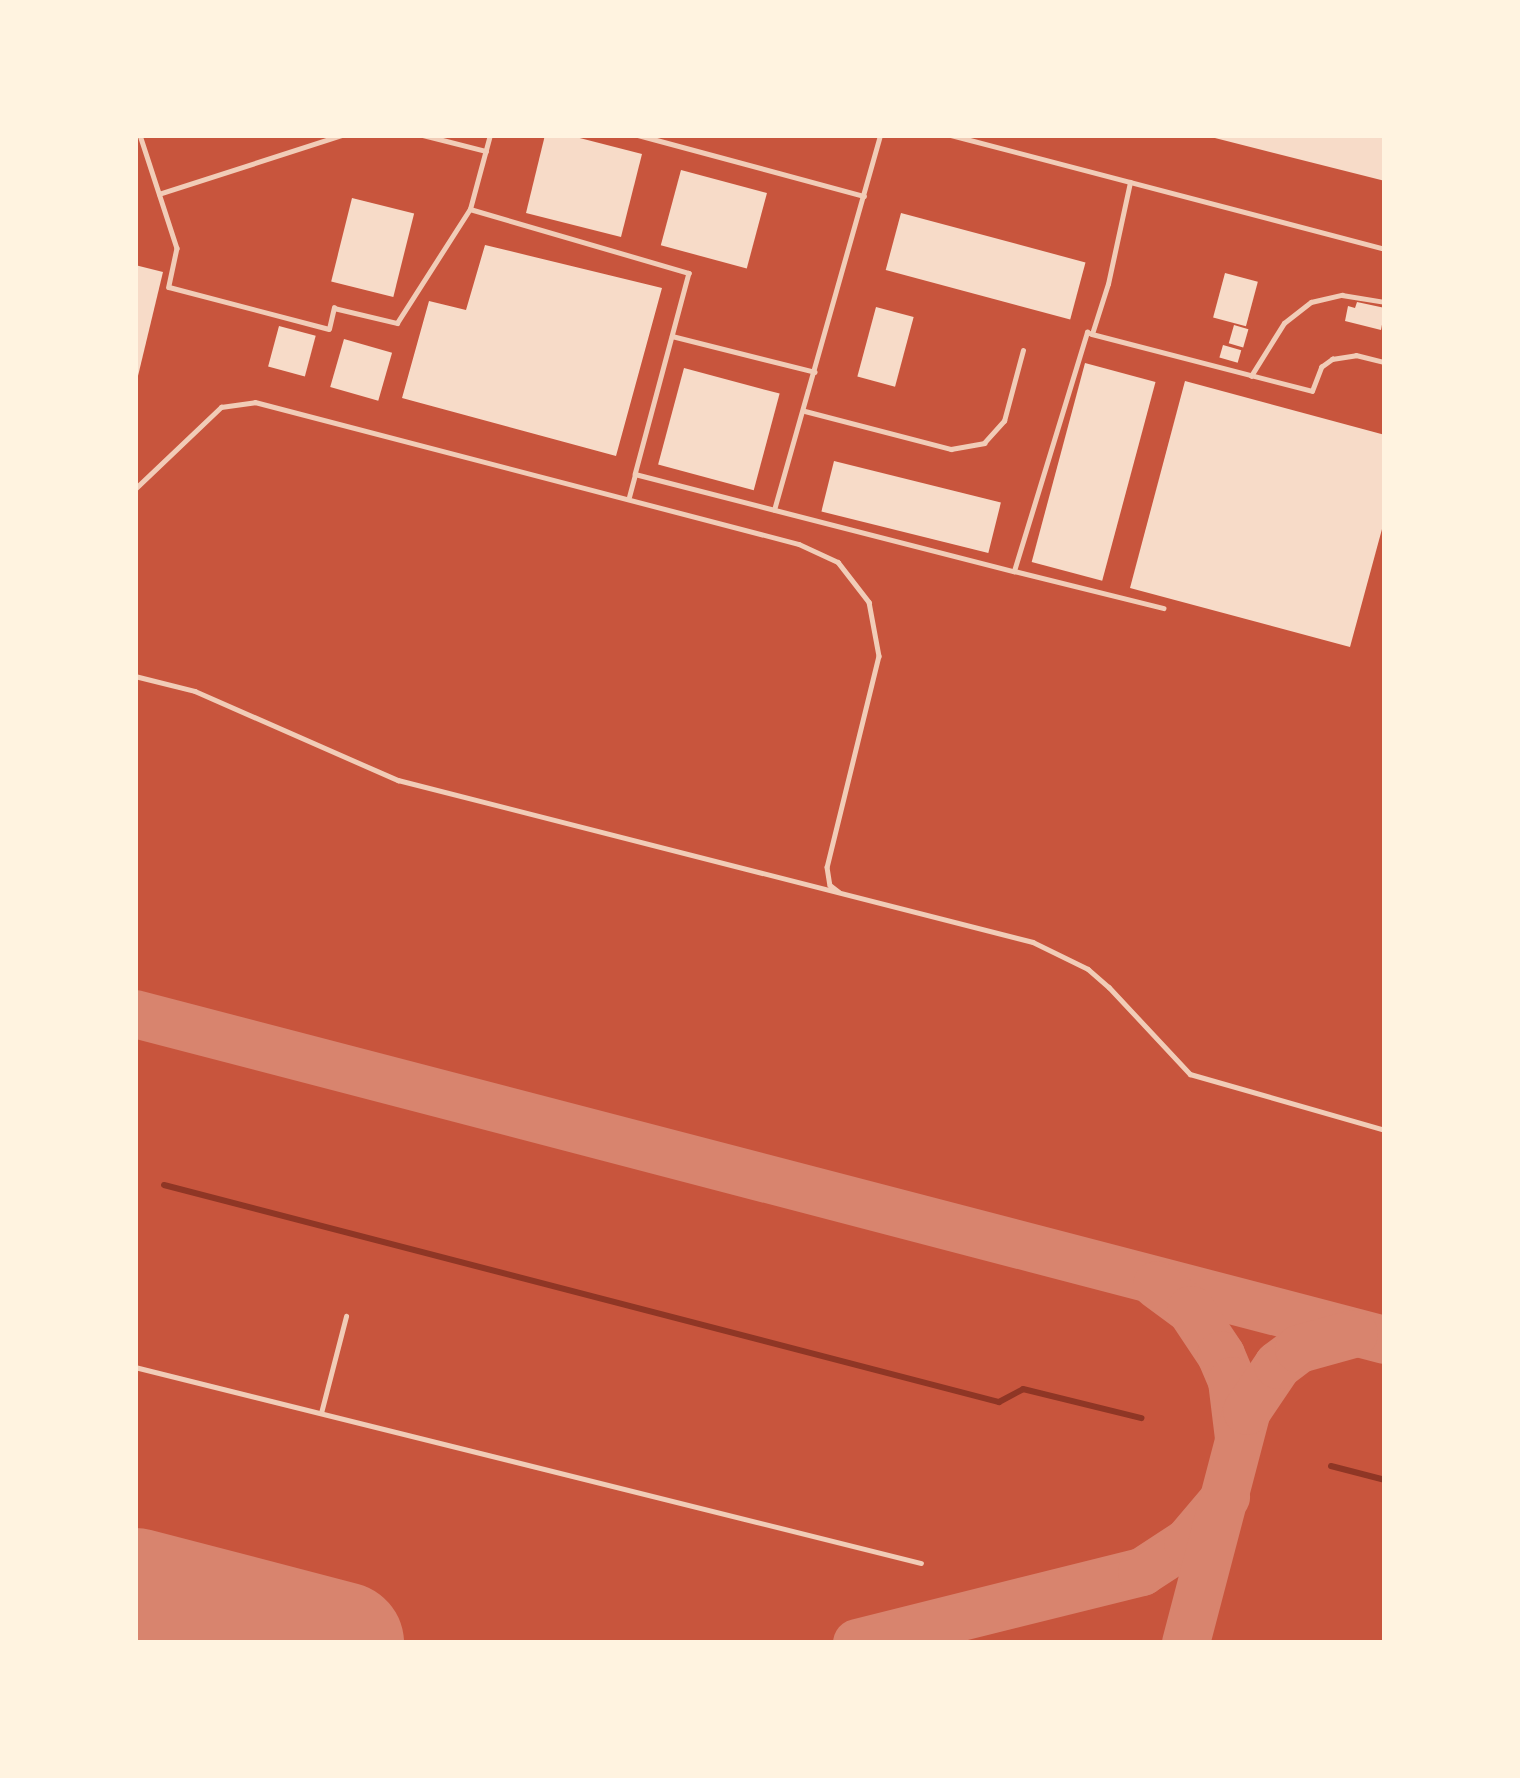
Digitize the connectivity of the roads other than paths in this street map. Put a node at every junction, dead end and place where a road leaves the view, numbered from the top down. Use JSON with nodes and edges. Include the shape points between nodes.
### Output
{"nodes":[{"id":1,"x":140,"y":135,"type":"edge"},
{"id":2,"x":342,"y":135,"type":"edge"},
{"id":3,"x":423,"y":135,"type":"edge"},
{"id":4,"x":490,"y":135,"type":"edge"},
{"id":5,"x":638,"y":135,"type":"edge"},
{"id":6,"x":880,"y":135,"type":"edge"},
{"id":7,"x":951,"y":135,"type":"edge"},
{"id":8,"x":485,"y":151,"type":"junction"},
{"id":9,"x":1130,"y":182,"type":"junction"},
{"id":10,"x":159,"y":194,"type":"junction"},
{"id":11,"x":864,"y":196,"type":"junction"},
{"id":12,"x":470,"y":209,"type":"junction"},
{"id":13,"x":1385,"y":248,"type":"edge"},
{"id":14,"x":1385,"y":302,"type":"edge"},
{"id":15,"x":1092,"y":334,"type":"junction"},
{"id":16,"x":672,"y":336,"type":"junction"},
{"id":17,"x":1023,"y":350,"type":"dead end"},
{"id":18,"x":1385,"y":362,"type":"edge"},
{"id":19,"x":815,"y":372,"type":"junction"},
{"id":20,"x":1251,"y":376,"type":"junction"},
{"id":21,"x":805,"y":411,"type":"junction"},
{"id":22,"x":635,"y":474,"type":"junction"},
{"id":23,"x":135,"y":489,"type":"edge"},
{"id":24,"x":629,"y":499,"type":"junction"},
{"id":25,"x":774,"y":511,"type":"junction"},
{"id":26,"x":1014,"y":572,"type":"junction"},
{"id":27,"x":1162,"y":608,"type":"dead end"},
{"id":28,"x":135,"y":676,"type":"edge"},
{"id":29,"x":840,"y":893,"type":"junction"},
{"id":30,"x":1385,"y":1130,"type":"edge"},
{"id":31,"x":346,"y":1316,"type":"dead end"},
{"id":32,"x":135,"y":1367,"type":"edge"},
{"id":33,"x":321,"y":1413,"type":"junction"},
{"id":34,"x":921,"y":1563,"type":"dead end"}],
"edges":[{"from":1,"to":10,"type":"lane"},
{"from":2,"to":10,"type":"lane"},
{"from":3,"to":8,"type":"lane"},
{"from":4,"to":8,"type":"lane"},
{"from":5,"to":11,"type":"lane"},
{"from":6,"to":11,"type":"lane"},
{"from":7,"to":9,"type":"lane"},
{"from":8,"to":12,"type":"lane"},
{"from":9,"to":13,"type":"lane"},
{"from":9,"to":15,"type":"lane"},
{"from":10,"to":12,"type":"lane","via":[[177,248],[170,287],[329,329],[334,308],[398,323]]},
{"from":11,"to":19,"type":"lane"},
{"from":12,"to":16,"type":"lane","via":[[689,273]]},
{"from":14,"to":20,"type":"lane","via":[[1342,295],[1311,302],[1284,323]]},
{"from":15,"to":20,"type":"lane"},
{"from":15,"to":26,"type":"lane"},
{"from":16,"to":19,"type":"lane"},
{"from":16,"to":22,"type":"lane"},
{"from":17,"to":21,"type":"lane","via":[[1004,421],[984,443],[951,449]]},
{"from":18,"to":20,"type":"lane","via":[[1332,358],[1312,392]]},
{"from":19,"to":21,"type":"lane"},
{"from":21,"to":25,"type":"lane"},
{"from":22,"to":24,"type":"lane"},
{"from":22,"to":25,"type":"lane"},
{"from":23,"to":24,"type":"lane","via":[[221,407],[254,402]]},
{"from":24,"to":29,"type":"lane","via":[[800,544],[838,562],[869,602],[879,656],[826,867]]},
{"from":25,"to":26,"type":"lane"},
{"from":26,"to":27,"type":"lane"},
{"from":28,"to":29,"type":"lane","via":[[195,691],[398,780]]},
{"from":29,"to":30,"type":"lane","via":[[1060,953],[1109,987],[1190,1074]]},
{"from":31,"to":33,"type":"lane"},
{"from":32,"to":33,"type":"lane"},
{"from":33,"to":34,"type":"lane"}]}
